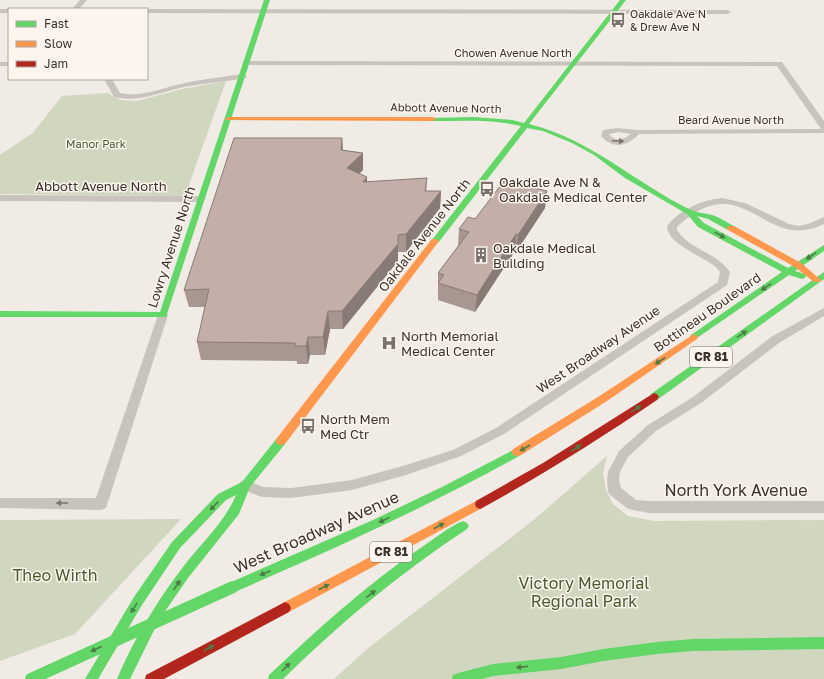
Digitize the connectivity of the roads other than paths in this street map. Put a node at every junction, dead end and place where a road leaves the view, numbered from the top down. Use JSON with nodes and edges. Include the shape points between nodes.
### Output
{"nodes":[{"id":1,"x":84,"y":0,"type":"edge"},
{"id":2,"x":267,"y":0,"type":"edge"},
{"id":3,"x":623,"y":0,"type":"edge"},
{"id":4,"x":76,"y":8,"type":"edge"},
{"id":5,"x":148,"y":11,"type":"edge"},
{"id":6,"x":264,"y":11,"type":"junction"},
{"id":7,"x":614,"y":11,"type":"junction"},
{"id":8,"x":728,"y":12,"type":"dead end"},
{"id":9,"x":246,"y":63,"type":"junction"},
{"id":10,"x":574,"y":64,"type":"junction"},
{"id":11,"x":242,"y":76,"type":"junction"},
{"id":12,"x":109,"y":80,"type":"edge"},
{"id":13,"x":228,"y":119,"type":"junction"},
{"id":14,"x":526,"y":125,"type":"junction"},
{"id":15,"x":824,"y":127,"type":"edge"},
{"id":16,"x":824,"y":131,"type":"edge"},
{"id":17,"x":637,"y":132,"type":"dead end"},
{"id":18,"x":0,"y":198,"type":"edge"},
{"id":19,"x":202,"y":199,"type":"junction"},
{"id":20,"x":690,"y":212,"type":"junction"},
{"id":21,"x":824,"y":220,"type":"edge"},
{"id":22,"x":824,"y":247,"type":"edge"},
{"id":23,"x":798,"y":264,"type":"junction"},
{"id":24,"x":788,"y":272,"type":"junction"},
{"id":25,"x":820,"y":278,"type":"edge"},
{"id":26,"x":0,"y":314,"type":"edge"},
{"id":27,"x":163,"y":315,"type":"junction"},
{"id":28,"x":822,"y":315,"type":"edge"},
{"id":29,"x":605,"y":397,"type":"joint"},
{"id":30,"x":556,"y":461,"type":"junction"},
{"id":31,"x":246,"y":485,"type":"junction"},
{"id":32,"x":0,"y":503,"type":"edge"},
{"id":33,"x":499,"y":504,"type":"dead end"},
{"id":34,"x":824,"y":507,"type":"edge"},
{"id":35,"x":473,"y":520,"type":"dead end"},
{"id":36,"x":824,"y":643,"type":"edge"},
{"id":37,"x":561,"y":663,"type":"junction"},
{"id":38,"x":533,"y":676,"type":"dead end"},
{"id":39,"x":31,"y":679,"type":"edge"},
{"id":40,"x":91,"y":679,"type":"edge"},
{"id":41,"x":123,"y":679,"type":"edge"},
{"id":42,"x":151,"y":679,"type":"edge"},
{"id":43,"x":274,"y":679,"type":"edge"},
{"id":44,"x":458,"y":679,"type":"edge"}],
"edges":[{"from":1,"to":4,"type":"street"},
{"from":2,"to":6,"type":"street","name":"Lowry Avenue North"},
{"from":3,"to":7,"type":"street","name":"Oakdale Avenue North"},
{"from":5,"to":6,"type":"street"},
{"from":6,"to":7,"type":"street"},
{"from":6,"to":9,"type":"street","name":"Lowry Avenue North"},
{"from":7,"to":8,"type":"street"},
{"from":7,"to":10,"type":"street","name":"Oakdale Avenue North"},
{"from":9,"to":10,"type":"street","name":"Chowen Avenue North"},
{"from":9,"to":11,"type":"street","name":"Lowry Avenue North"},
{"from":10,"to":14,"type":"street","name":"Oakdale Avenue North"},
{"from":10,"to":15,"type":"street","name":"Chowen Avenue North","via":[[779,64]]},
{"from":11,"to":12,"type":"street","via":[[175,87],[135,97],[117,95]]},
{"from":11,"to":13,"type":"street","name":"Lowry Avenue North"},
{"from":13,"to":14,"type":"street","name":"Abbott Avenue North","via":[[473,119]]},
{"from":13,"to":19,"type":"street","name":"Lowry Avenue North"},
{"from":14,"to":20,"type":"street","name":"Abbott Avenue North","via":[[584,147]]},
{"from":14,"to":31,"type":"street","name":"Oakdale Avenue North"},
{"from":16,"to":17,"type":"street","name":"Beard Avenue North"},
{"from":18,"to":19,"type":"street","name":"Abbott Avenue North"},
{"from":19,"to":27,"type":"street","name":"Lowry Avenue North"},
{"from":20,"to":21,"type":"street","name":"West Broadway Avenue","via":[[714,201],[723,200],[737,203],[790,228],[809,228]]},
{"from":20,"to":23,"type":"street","name":"Abbott Avenue North","via":[[711,217]]},
{"from":20,"to":24,"type":"street","name":"Abbott Avenue North","one_way":true,"via":[[701,225]]},
{"from":20,"to":31,"type":"street","name":"West Broadway Avenue","via":[[672,226],[672,230],[678,239],[722,266],[725,272],[723,283],[500,431],[457,453],[352,485],[291,493],[262,492]]},
{"from":22,"to":23,"type":"street","name":"Bottineau Boulevard","number":"CR 81","one_way":true},
{"from":23,"to":24,"type":"street","name":"Bottineau Boulevard","number":"CR 81"},
{"from":23,"to":25,"type":"street","name":"Abbott Avenue North"},
{"from":24,"to":25,"type":"street","name":"Abbott Avenue North"},
{"from":24,"to":29,"type":"street","name":"Bottineau Boulevard","number":"CR 81","one_way":true,"via":[[676,351]]},
{"from":30,"to":25,"type":"street","number":"CR 81","one_way":true,"via":[[680,379]]},
{"from":26,"to":27,"type":"street"},
{"from":27,"to":32,"type":"street","name":"Lowry Avenue North","one_way":true,"via":[[101,504]]},
{"from":28,"to":34,"type":"street","name":"North York Avenue","via":[[775,340],[697,400],[652,428],[623,454],[613,480],[615,491],[633,505],[648,507]]},
{"from":29,"to":39,"type":"street","name":"West Broadway Avenue","number":"CR 81","one_way":true,"bridge":true,"via":[[522,449],[438,494]]},
{"from":30,"to":33,"type":"street"},
{"from":42,"to":30,"type":"street","number":"CR 81","one_way":true,"via":[[505,491]]},
{"from":31,"to":40,"type":"street","name":"Oakdale Avenue North","one_way":true,"via":[[222,497],[176,545],[138,601]]},
{"from":41,"to":31,"type":"street","name":"Oakdale Avenue North","one_way":true,"via":[[155,616],[184,574],[235,511]]},
{"from":43,"to":35,"type":"street","one_way":true,"via":[[344,614],[440,540]]},
{"from":36,"to":37,"type":"street","via":[[693,645],[616,653]]},
{"from":37,"to":38,"type":"street"},
{"from":37,"to":44,"type":"street","one_way":true,"via":[[493,670]]}]}
